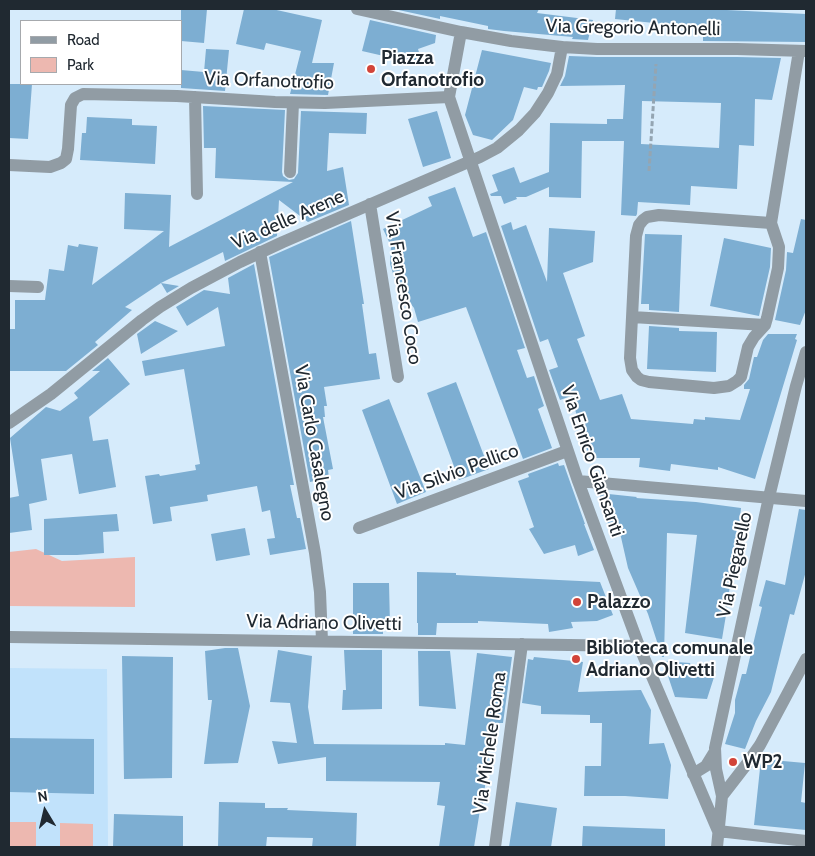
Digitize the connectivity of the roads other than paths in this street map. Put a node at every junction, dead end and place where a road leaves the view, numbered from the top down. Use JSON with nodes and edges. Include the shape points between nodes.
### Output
{"nodes":[{"id":1,"x":357,"y":9,"type":"edge"},
{"id":2,"x":461,"y":32,"type":"junction"},
{"id":3,"x":562,"y":47,"type":"junction"},
{"id":4,"x":802,"y":51,"type":"edge"},
{"id":5,"x":195,"y":97,"type":"junction"},
{"id":6,"x":449,"y":97,"type":"junction"},
{"id":7,"x":293,"y":103,"type":"junction"},
{"id":8,"x":471,"y":161,"type":"junction"},
{"id":9,"x":9,"y":165,"type":"edge"},
{"id":10,"x":290,"y":172,"type":"dead end"},
{"id":11,"x":197,"y":194,"type":"dead end"},
{"id":12,"x":370,"y":204,"type":"junction"},
{"id":13,"x":771,"y":223,"type":"junction"},
{"id":14,"x":260,"y":252,"type":"junction"},
{"id":15,"x":9,"y":286,"type":"edge"},
{"id":16,"x":38,"y":286,"type":"dead end"},
{"id":17,"x":632,"y":317,"type":"junction"},
{"id":18,"x":764,"y":325,"type":"junction"},
{"id":19,"x":806,"y":352,"type":"edge"},
{"id":20,"x":398,"y":378,"type":"dead end"},
{"id":21,"x":9,"y":423,"type":"edge"},
{"id":22,"x":568,"y":451,"type":"junction"},
{"id":23,"x":578,"y":481,"type":"junction"},
{"id":24,"x":769,"y":498,"type":"junction"},
{"id":25,"x":806,"y":501,"type":"edge"},
{"id":26,"x":359,"y":528,"type":"dead end"},
{"id":27,"x":9,"y":637,"type":"edge"},
{"id":28,"x":322,"y":642,"type":"junction"},
{"id":29,"x":522,"y":644,"type":"junction"},
{"id":30,"x":640,"y":646,"type":"junction"},
{"id":31,"x":806,"y":659,"type":"edge"},
{"id":32,"x":714,"y":754,"type":"junction"},
{"id":33,"x":694,"y":774,"type":"junction"},
{"id":34,"x":722,"y":796,"type":"junction"},
{"id":35,"x":718,"y":831,"type":"junction"},
{"id":36,"x":806,"y":841,"type":"edge"},
{"id":37,"x":495,"y":847,"type":"edge"},
{"id":38,"x":717,"y":847,"type":"edge"}],
"edges":[{"from":1,"to":2,"type":"street","name":"Via Gregorio Antonelli"},
{"from":2,"to":3,"type":"street","name":"Via Gregorio Antonelli"},
{"from":2,"to":6,"type":"street"},
{"from":3,"to":4,"type":"street","name":"Via Gregorio Antonelli"},
{"from":3,"to":8,"type":"street","name":"Via delle Arene","via":[[552,87],[534,113],[505,142]]},
{"from":4,"to":13,"type":"street"},
{"from":5,"to":7,"type":"street","name":"Via Orfanotrofio"},
{"from":5,"to":9,"type":"street","name":"Via Orfanotrofio","via":[[79,96],[71,105],[66,159],[50,167]]},
{"from":5,"to":11,"type":"street"},
{"from":6,"to":7,"type":"street","name":"Via Orfanotrofio"},
{"from":6,"to":8,"type":"street","name":"Via Enrico Giansanti"},
{"from":7,"to":10,"type":"street"},
{"from":8,"to":12,"type":"street","name":"Via delle Arene"},
{"from":8,"to":22,"type":"street","name":"Via Enrico Giansanti"},
{"from":12,"to":14,"type":"street","name":"Via delle Arene"},
{"from":12,"to":20,"type":"street","name":"Via Francesco Coco"},
{"from":13,"to":17,"type":"street","via":[[659,215],[643,220],[636,236]]},
{"from":13,"to":18,"type":"street","via":[[779,254],[770,312]]},
{"from":14,"to":21,"type":"street","name":"Via delle Arene","via":[[160,307]]},
{"from":14,"to":28,"type":"street","name":"Via Carlo Casalegno","via":[[318,567]]},
{"from":15,"to":16,"type":"street"},
{"from":17,"to":18,"type":"street"},
{"from":17,"to":18,"type":"street","via":[[630,362],[637,377],[649,382],[714,388],[737,381],[748,348]]},
{"from":19,"to":24,"type":"street","name":"Via Piegarello"},
{"from":22,"to":23,"type":"street","name":"Via Enrico Giansanti"},
{"from":22,"to":26,"type":"street","name":"Via Silvio Pellico"},
{"from":23,"to":24,"type":"street"},
{"from":23,"to":30,"type":"street","name":"Via Enrico Giansanti"},
{"from":24,"to":25,"type":"street"},
{"from":24,"to":32,"type":"street","name":"Via Piegarello"},
{"from":27,"to":28,"type":"street","name":"Via Adriano Olivetti"},
{"from":28,"to":29,"type":"street","name":"Via Adriano Olivetti"},
{"from":29,"to":30,"type":"street","name":"Via Adriano Olivetti"},
{"from":29,"to":37,"type":"street","name":"Via Michele Roma"},
{"from":30,"to":33,"type":"street","name":"Via Enrico Giansanti"},
{"from":31,"to":34,"type":"street","via":[[760,745]]},
{"from":32,"to":33,"type":"street","via":[[706,766]]},
{"from":32,"to":34,"type":"street","name":"Via Piegarello"},
{"from":33,"to":35,"type":"street","name":"Via Enrico Giansanti"},
{"from":34,"to":35,"type":"street","name":"Via Piegarello"},
{"from":35,"to":36,"type":"street"},
{"from":35,"to":38,"type":"street","name":"Via Piegarello"}]}
